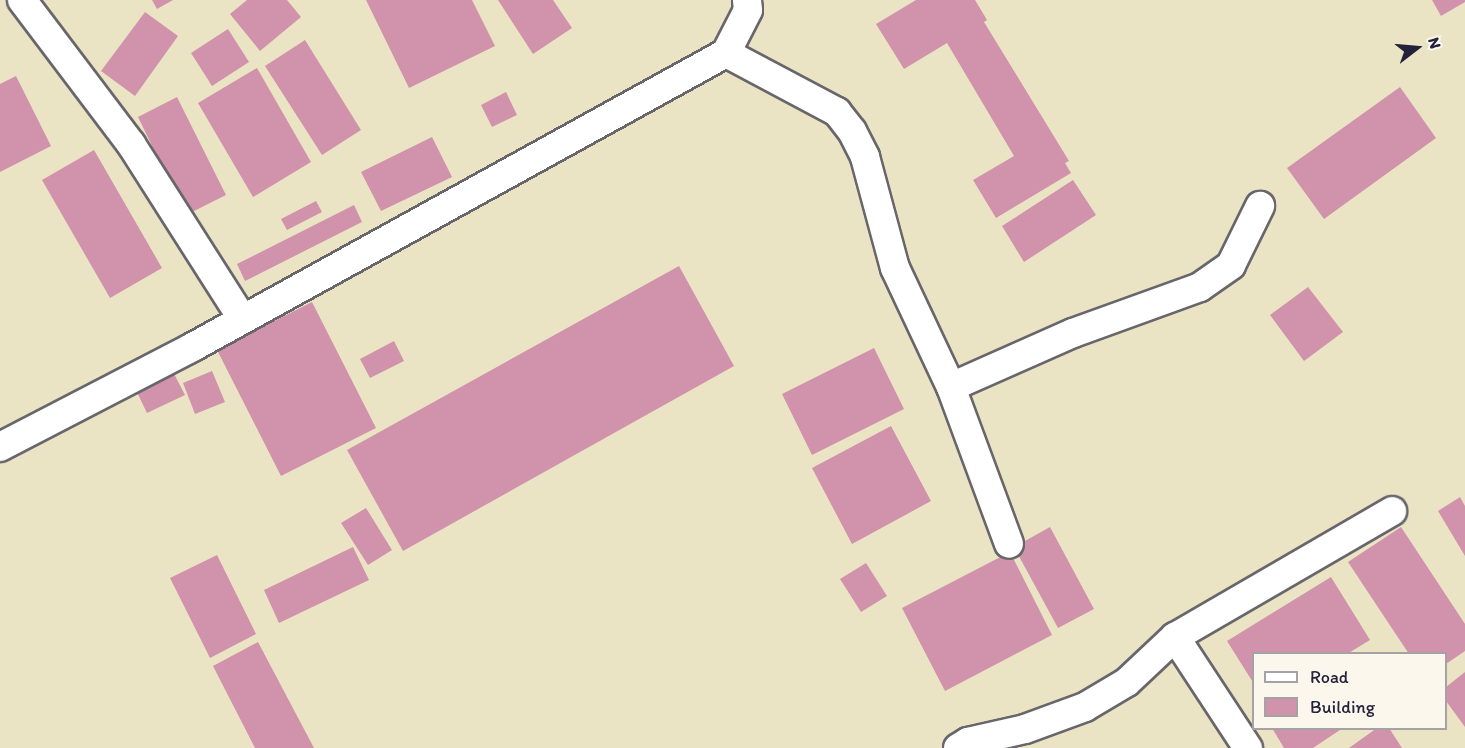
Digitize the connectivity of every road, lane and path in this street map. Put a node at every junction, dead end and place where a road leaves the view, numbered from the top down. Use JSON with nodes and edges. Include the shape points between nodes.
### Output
{"nodes":[{"id":1,"x":22,"y":0,"type":"edge"},
{"id":2,"x":747,"y":0,"type":"edge"},
{"id":3,"x":726,"y":53,"type":"junction"},
{"id":4,"x":1260,"y":206,"type":"dead end"},
{"id":5,"x":242,"y":318,"type":"junction"},
{"id":6,"x":951,"y":387,"type":"junction"},
{"id":7,"x":0,"y":447,"type":"edge"},
{"id":8,"x":1392,"y":511,"type":"dead end"},
{"id":9,"x":1009,"y":544,"type":"dead end"},
{"id":10,"x":1175,"y":637,"type":"junction"},
{"id":11,"x":958,"y":748,"type":"edge"},
{"id":12,"x":1248,"y":748,"type":"edge"}],
"edges":[{"from":1,"to":5,"type":"street","via":[[131,144]]},
{"from":2,"to":3,"type":"street","via":[[748,10]]},
{"from":3,"to":5,"type":"street"},
{"from":3,"to":6,"type":"street","via":[[837,112],[852,131],[865,157],[895,268]]},
{"from":4,"to":6,"type":"street","via":[[1231,265],[1200,287],[1073,333]]},
{"from":5,"to":7,"type":"street"},
{"from":6,"to":9,"type":"street"},
{"from":8,"to":10,"type":"street"},
{"from":10,"to":11,"type":"street","via":[[1127,682],[1085,707]]},
{"from":10,"to":12,"type":"street"}]}
